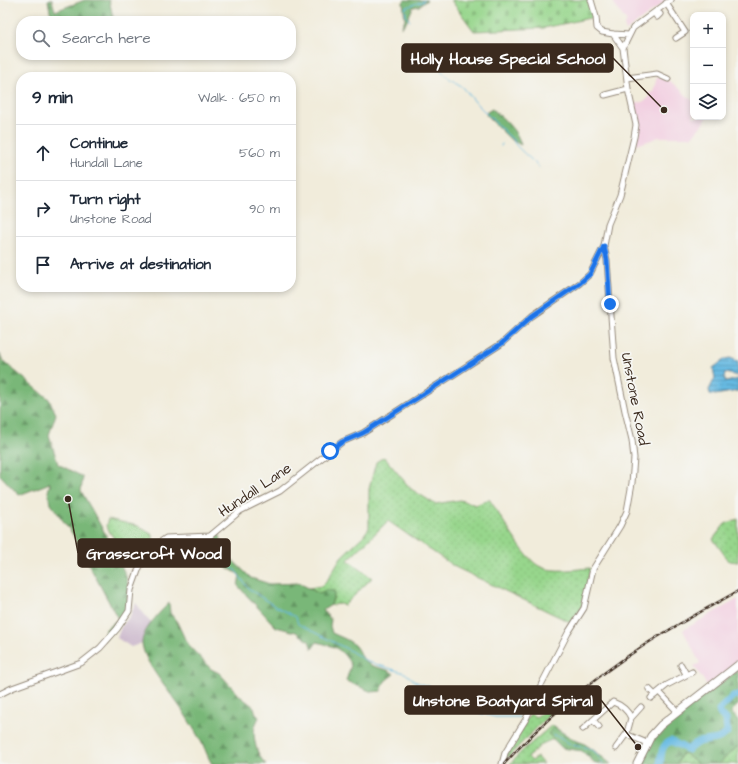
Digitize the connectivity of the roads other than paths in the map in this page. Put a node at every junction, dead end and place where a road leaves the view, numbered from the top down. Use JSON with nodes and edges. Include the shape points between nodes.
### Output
{"nodes":[{"id":1,"x":591,"y":0,"type":"edge"},
{"id":2,"x":668,"y":2,"type":"edge"},
{"id":3,"x":654,"y":13,"type":"junction"},
{"id":4,"x":660,"y":14,"type":"dead end"},
{"id":5,"x":614,"y":34,"type":"junction"},
{"id":6,"x":629,"y":35,"type":"junction"},
{"id":7,"x":676,"y":38,"type":"dead end"},
{"id":8,"x":623,"y":48,"type":"junction"},
{"id":9,"x":627,"y":78,"type":"junction"},
{"id":10,"x":668,"y":79,"type":"dead end"},
{"id":11,"x":628,"y":89,"type":"junction"},
{"id":12,"x":605,"y":95,"type":"dead end"},
{"id":13,"x":604,"y":246,"type":"junction"},
{"id":14,"x":681,"y":665,"type":"dead end"},
{"id":15,"x":738,"y":665,"type":"edge"},
{"id":16,"x":649,"y":689,"type":"dead end"},
{"id":17,"x":0,"y":694,"type":"edge"},
{"id":18,"x":655,"y":695,"type":"junction"},
{"id":19,"x":641,"y":707,"type":"dead end"},
{"id":20,"x":677,"y":711,"type":"junction"},
{"id":21,"x":632,"y":718,"type":"junction"},
{"id":22,"x":593,"y":720,"type":"junction"},
{"id":23,"x":599,"y":727,"type":"dead end"},
{"id":24,"x":583,"y":729,"type":"dead end"},
{"id":25,"x":627,"y":733,"type":"junction"},
{"id":26,"x":647,"y":743,"type":"junction"},
{"id":27,"x":616,"y":748,"type":"dead end"},
{"id":28,"x":502,"y":764,"type":"edge"},
{"id":29,"x":637,"y":764,"type":"edge"}],
"edges":[{"from":1,"to":5,"type":"street","via":[[597,28],[602,32]]},
{"from":2,"to":3,"type":"street"},
{"from":2,"to":7,"type":"street","via":[[685,32]]},
{"from":3,"to":4,"type":"street","via":[[657,17]]},
{"from":3,"to":6,"type":"street","via":[[633,28]]},
{"from":5,"to":6,"type":"street"},
{"from":5,"to":8,"type":"street"},
{"from":6,"to":8,"type":"street"},
{"from":8,"to":9,"type":"street"},
{"from":9,"to":10,"type":"street","via":[[657,74]]},
{"from":9,"to":11,"type":"street"},
{"from":11,"to":12,"type":"street"},
{"from":11,"to":13,"type":"street","via":[[636,125],[620,195],[608,224]]},
{"from":13,"to":17,"type":"street","name":"Hundall Lane","via":[[590,274],[532,316],[501,344],[363,433],[342,442],[280,491],[240,511],[210,536],[166,538],[156,545],[139,568],[129,611],[100,648],[81,663]]},
{"from":13,"to":28,"type":"street","name":"Unstone Road","via":[[614,358],[633,446],[632,483],[620,526],[593,569],[584,608],[550,667],[526,719],[505,753]]},
{"from":14,"to":18,"type":"street","via":[[689,673]]},
{"from":15,"to":20,"type":"main road"},
{"from":16,"to":18,"type":"street"},
{"from":18,"to":20,"type":"street"},
{"from":19,"to":21,"type":"street"},
{"from":20,"to":26,"type":"main road","via":[[660,725]]},
{"from":21,"to":22,"type":"street","via":[[613,702]]},
{"from":21,"to":25,"type":"street"},
{"from":22,"to":23,"type":"street"},
{"from":22,"to":24,"type":"street"},
{"from":25,"to":26,"type":"street"},
{"from":25,"to":27,"type":"street"},
{"from":26,"to":29,"type":"main road"}]}
